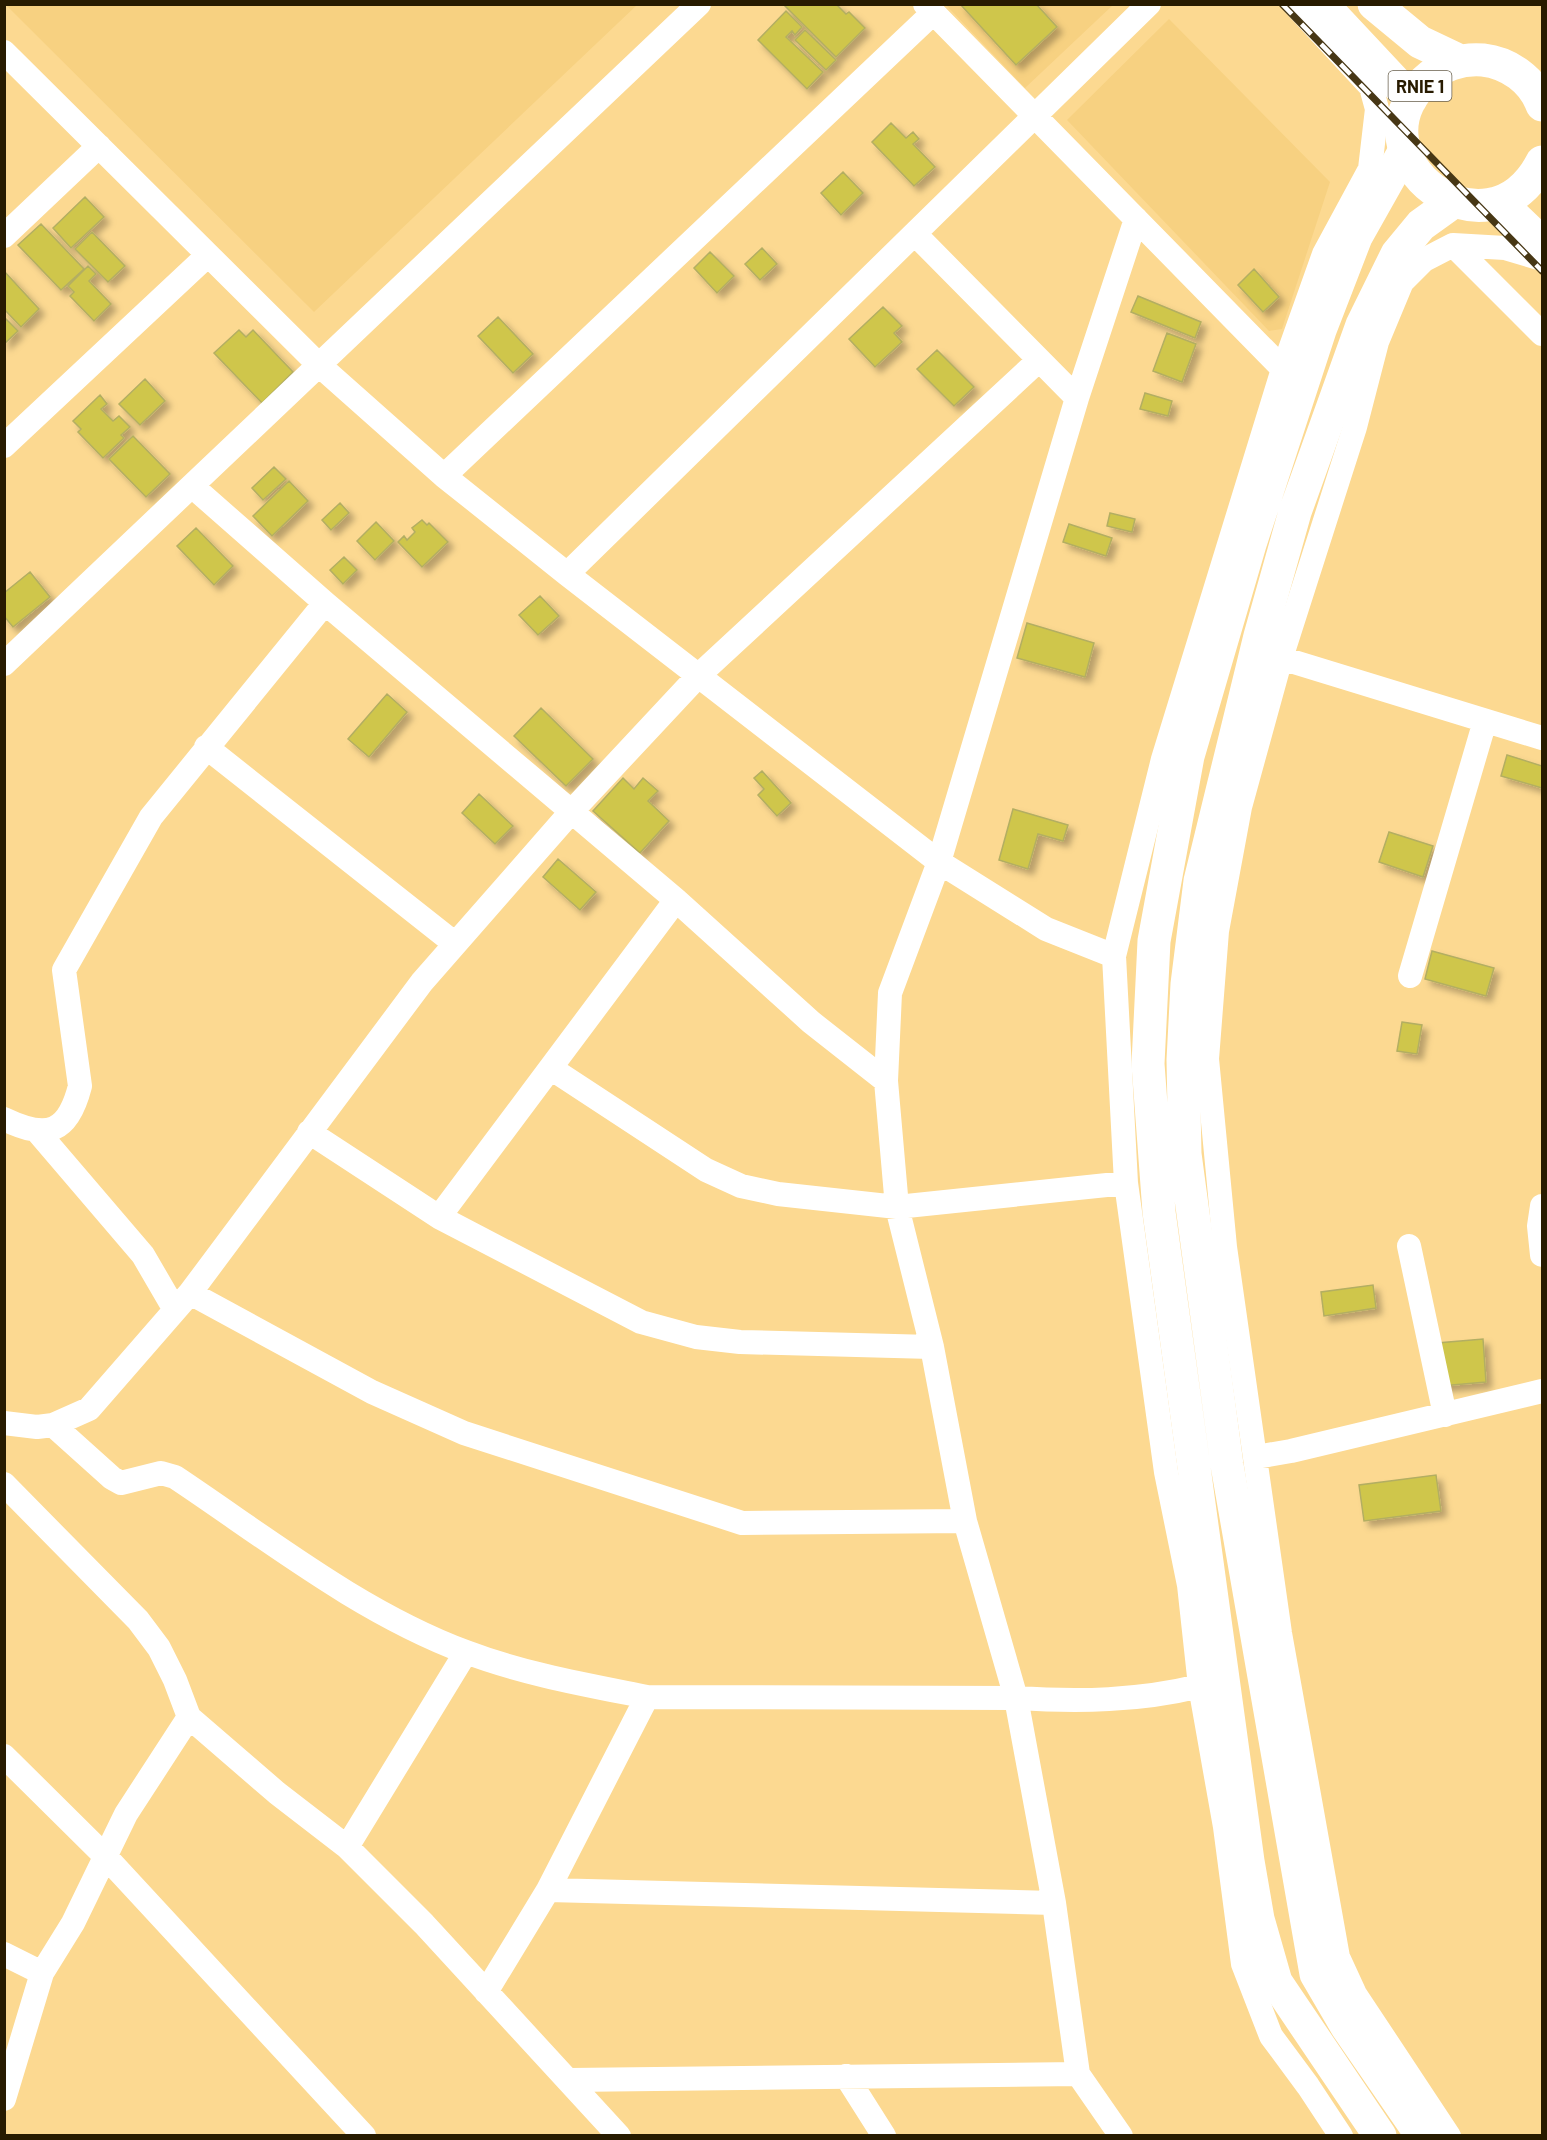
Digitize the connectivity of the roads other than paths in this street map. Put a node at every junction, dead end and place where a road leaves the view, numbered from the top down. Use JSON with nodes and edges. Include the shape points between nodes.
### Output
{"nodes":[{"id":1,"x":699,"y":4,"type":"edge"},
{"id":2,"x":1149,"y":4,"type":"edge"},
{"id":3,"x":1294,"y":4,"type":"edge"},
{"id":4,"x":1322,"y":4,"type":"edge"},
{"id":5,"x":1374,"y":4,"type":"edge"},
{"id":6,"x":929,"y":9,"type":"edge"},
{"id":7,"x":4,"y":52,"type":"edge"},
{"id":8,"x":1460,"y":62,"type":"junction"},
{"id":9,"x":1411,"y":99,"type":"junction"},
{"id":10,"x":1542,"y":105,"type":"edge"},
{"id":11,"x":1035,"y":116,"type":"junction"},
{"id":12,"x":99,"y":146,"type":"junction"},
{"id":13,"x":1405,"y":150,"type":"junction"},
{"id":14,"x":1542,"y":162,"type":"edge"},
{"id":15,"x":1453,"y":201,"type":"junction"},
{"id":16,"x":1498,"y":202,"type":"junction"},
{"id":17,"x":1136,"y":219,"type":"junction"},
{"id":18,"x":915,"y":234,"type":"junction"},
{"id":19,"x":4,"y":236,"type":"edge"},
{"id":20,"x":1542,"y":243,"type":"edge"},
{"id":21,"x":1453,"y":245,"type":"junction"},
{"id":22,"x":208,"y":255,"type":"junction"},
{"id":23,"x":1542,"y":259,"type":"edge"},
{"id":24,"x":1542,"y":334,"type":"edge"},
{"id":25,"x":1038,"y":361,"type":"junction"},
{"id":26,"x":319,"y":365,"type":"junction"},
{"id":27,"x":1293,"y":376,"type":"junction"},
{"id":28,"x":1077,"y":398,"type":"junction"},
{"id":29,"x":4,"y":446,"type":"edge"},
{"id":30,"x":444,"y":476,"type":"junction"},
{"id":31,"x":192,"y":486,"type":"junction"},
{"id":32,"x":567,"y":574,"type":"junction"},
{"id":33,"x":325,"y":603,"type":"junction"},
{"id":34,"x":1281,"y":658,"type":"junction"},
{"id":35,"x":4,"y":664,"type":"edge"},
{"id":36,"x":699,"y":675,"type":"junction"},
{"id":37,"x":1485,"y":721,"type":"junction"},
{"id":38,"x":1542,"y":738,"type":"edge"},
{"id":39,"x":206,"y":747,"type":"junction"},
{"id":40,"x":571,"y":812,"type":"junction"},
{"id":41,"x":939,"y":862,"type":"junction"},
{"id":42,"x":676,"y":900,"type":"junction"},
{"id":43,"x":454,"y":944,"type":"junction"},
{"id":44,"x":1114,"y":956,"type":"junction"},
{"id":45,"x":1410,"y":976,"type":"dead end"},
{"id":46,"x":552,"y":1069,"type":"junction"},
{"id":47,"x":886,"y":1081,"type":"junction"},
{"id":48,"x":4,"y":1119,"type":"edge"},
{"id":49,"x":37,"y":1131,"type":"junction"},
{"id":50,"x":309,"y":1132,"type":"junction"},
{"id":51,"x":1126,"y":1183,"type":"junction"},
{"id":52,"x":1542,"y":1206,"type":"edge"},
{"id":53,"x":897,"y":1207,"type":"junction"},
{"id":54,"x":439,"y":1217,"type":"junction"},
{"id":55,"x":1409,"y":1246,"type":"dead end"},
{"id":56,"x":1542,"y":1255,"type":"edge"},
{"id":57,"x":183,"y":1301,"type":"junction"},
{"id":58,"x":932,"y":1347,"type":"junction"},
{"id":59,"x":1542,"y":1391,"type":"edge"},
{"id":60,"x":1445,"y":1415,"type":"junction"},
{"id":61,"x":4,"y":1423,"type":"edge"},
{"id":62,"x":53,"y":1425,"type":"junction"},
{"id":63,"x":1256,"y":1457,"type":"junction"},
{"id":64,"x":4,"y":1484,"type":"edge"},
{"id":65,"x":965,"y":1521,"type":"junction"},
{"id":66,"x":466,"y":1652,"type":"junction"},
{"id":67,"x":1200,"y":1686,"type":"junction"},
{"id":68,"x":647,"y":1698,"type":"junction"},
{"id":69,"x":1017,"y":1698,"type":"junction"},
{"id":70,"x":189,"y":1717,"type":"junction"},
{"id":71,"x":4,"y":1756,"type":"edge"},
{"id":72,"x":347,"y":1847,"type":"junction"},
{"id":73,"x":106,"y":1857,"type":"junction"},
{"id":74,"x":548,"y":1890,"type":"junction"},
{"id":75,"x":1054,"y":1903,"type":"junction"},
{"id":76,"x":4,"y":1954,"type":"edge"},
{"id":77,"x":42,"y":1973,"type":"junction"},
{"id":78,"x":486,"y":1992,"type":"junction"},
{"id":79,"x":1078,"y":2074,"type":"junction"},
{"id":80,"x":846,"y":2076,"type":"junction"},
{"id":81,"x":569,"y":2080,"type":"junction"},
{"id":82,"x":4,"y":2098,"type":"edge"},
{"id":83,"x":364,"y":2136,"type":"edge"},
{"id":84,"x":620,"y":2136,"type":"edge"},
{"id":85,"x":884,"y":2136,"type":"edge"},
{"id":86,"x":1121,"y":2136,"type":"edge"},
{"id":87,"x":1341,"y":2136,"type":"edge"},
{"id":88,"x":1380,"y":2136,"type":"edge"},
{"id":89,"x":1422,"y":2136,"type":"edge"},
{"id":90,"x":1449,"y":2136,"type":"edge"}],
"edges":[{"from":1,"to":26,"type":"street"},
{"from":2,"to":11,"type":"street"},
{"from":3,"to":27,"type":"street","via":[[1371,87],[1377,110],[1370,169],[1324,254]]},
{"from":4,"to":9,"type":"main road","number":"RNIE 1"},
{"from":5,"to":8,"type":"main road","number":"RNIE 1","via":[[1420,42]]},
{"from":6,"to":11,"type":"street"},
{"from":6,"to":30,"type":"street"},
{"from":7,"to":12,"type":"street"},
{"from":8,"to":9,"type":"main road","number":"RNIE 1","via":[[1431,74]]},
{"from":8,"to":10,"type":"main road","number":"RNIE 1","via":[[1476,60],[1506,67],[1532,86]]},
{"from":9,"to":13,"type":"main road","number":"RNIE 1","via":[[1402,127]]},
{"from":11,"to":17,"type":"street"},
{"from":11,"to":18,"type":"street"},
{"from":12,"to":19,"type":"street"},
{"from":12,"to":22,"type":"street"},
{"from":13,"to":15,"type":"main road","number":"RNIE 1","via":[[1427,186]]},
{"from":13,"to":27,"type":"main road","via":[[1356,237],[1320,330]]},
{"from":14,"to":16,"type":"main road","number":"RNIE 1","via":[[1525,186]]},
{"from":15,"to":16,"type":"main road","number":"RNIE 1","via":[[1479,207]]},
{"from":15,"to":89,"type":"main road","via":[[1421,225],[1397,254],[1362,325],[1295,512],[1200,881],[1187,984],[1183,1060],[1185,1154],[1227,1465],[1316,1974],[1347,2027]]},
{"from":16,"to":20,"type":"main road"},
{"from":17,"to":27,"type":"street"},
{"from":17,"to":28,"type":"street"},
{"from":18,"to":25,"type":"street"},
{"from":18,"to":32,"type":"street"},
{"from":21,"to":23,"type":"street","via":[[1505,248]]},
{"from":21,"to":24,"type":"street"},
{"from":21,"to":34,"type":"street","via":[[1424,260],[1402,282],[1377,342],[1355,427]]},
{"from":22,"to":26,"type":"street"},
{"from":22,"to":29,"type":"street"},
{"from":25,"to":28,"type":"street"},
{"from":25,"to":36,"type":"street"},
{"from":26,"to":30,"type":"street"},
{"from":26,"to":31,"type":"street"},
{"from":27,"to":44,"type":"street","via":[[1163,759]]},
{"from":27,"to":88,"type":"main road","via":[[1250,544],[1188,756],[1154,941],[1148,1064],[1159,1212],[1258,1918],[1276,1982]]},
{"from":28,"to":41,"type":"street"},
{"from":30,"to":32,"type":"street"},
{"from":31,"to":33,"type":"street"},
{"from":31,"to":35,"type":"street"},
{"from":32,"to":36,"type":"street"},
{"from":33,"to":39,"type":"street"},
{"from":33,"to":40,"type":"street"},
{"from":34,"to":37,"type":"street"},
{"from":34,"to":63,"type":"street","via":[[1240,807],[1216,931],[1207,1059],[1225,1247]]},
{"from":36,"to":40,"type":"street"},
{"from":36,"to":41,"type":"street"},
{"from":37,"to":38,"type":"street"},
{"from":37,"to":45,"type":"street"},
{"from":39,"to":43,"type":"street"},
{"from":39,"to":49,"type":"street","via":[[152,817],[64,970],[80,1086],[64,1124],[51,1131]]},
{"from":40,"to":42,"type":"street"},
{"from":40,"to":43,"type":"street"},
{"from":41,"to":44,"type":"street","via":[[1047,929]]},
{"from":41,"to":47,"type":"street","via":[[890,993]]},
{"from":42,"to":46,"type":"street"},
{"from":42,"to":47,"type":"street","via":[[810,1022]]},
{"from":43,"to":50,"type":"street"},
{"from":44,"to":51,"type":"street"},
{"from":46,"to":53,"type":"street","via":[[706,1170],[741,1186]]},
{"from":46,"to":54,"type":"street"},
{"from":47,"to":53,"type":"street"},
{"from":48,"to":49,"type":"street"},
{"from":49,"to":57,"type":"street"},
{"from":50,"to":54,"type":"street"},
{"from":50,"to":57,"type":"street"},
{"from":51,"to":53,"type":"street"},
{"from":51,"to":67,"type":"street","via":[[1166,1472],[1189,1585]]},
{"from":52,"to":56,"type":"street"},
{"from":53,"to":58,"type":"street"},
{"from":54,"to":58,"type":"street","via":[[641,1322],[685,1334],[740,1341]]},
{"from":55,"to":60,"type":"street"},
{"from":57,"to":62,"type":"street","via":[[89,1409]]},
{"from":57,"to":65,"type":"street","via":[[465,1433],[742,1523]]},
{"from":58,"to":65,"type":"street"},
{"from":59,"to":60,"type":"street"},
{"from":60,"to":63,"type":"street"},
{"from":61,"to":62,"type":"street"},
{"from":62,"to":66,"type":"street","via":[[121,1483],[161,1473],[175,1477],[349,1592],[393,1618]]},
{"from":63,"to":90,"type":"street","via":[[1280,1633],[1338,1957],[1355,1994]]},
{"from":64,"to":70,"type":"street","via":[[138,1620],[159,1648]]},
{"from":65,"to":69,"type":"street"},
{"from":66,"to":68,"type":"street"},
{"from":66,"to":72,"type":"street"},
{"from":67,"to":69,"type":"street","via":[[1125,1699]]},
{"from":67,"to":87,"type":"street","via":[[1225,1827],[1243,1964],[1271,2036]]},
{"from":68,"to":69,"type":"street"},
{"from":68,"to":74,"type":"street"},
{"from":69,"to":75,"type":"street"},
{"from":70,"to":72,"type":"street"},
{"from":70,"to":73,"type":"street","via":[[126,1814]]},
{"from":71,"to":73,"type":"street"},
{"from":72,"to":78,"type":"street"},
{"from":73,"to":77,"type":"street"},
{"from":73,"to":83,"type":"street"},
{"from":74,"to":75,"type":"street"},
{"from":74,"to":78,"type":"street"},
{"from":75,"to":79,"type":"street"},
{"from":76,"to":77,"type":"street"},
{"from":77,"to":82,"type":"street"},
{"from":78,"to":81,"type":"street"},
{"from":79,"to":80,"type":"street"},
{"from":79,"to":86,"type":"street"},
{"from":80,"to":81,"type":"street"},
{"from":80,"to":85,"type":"street"},
{"from":81,"to":84,"type":"street"}]}
